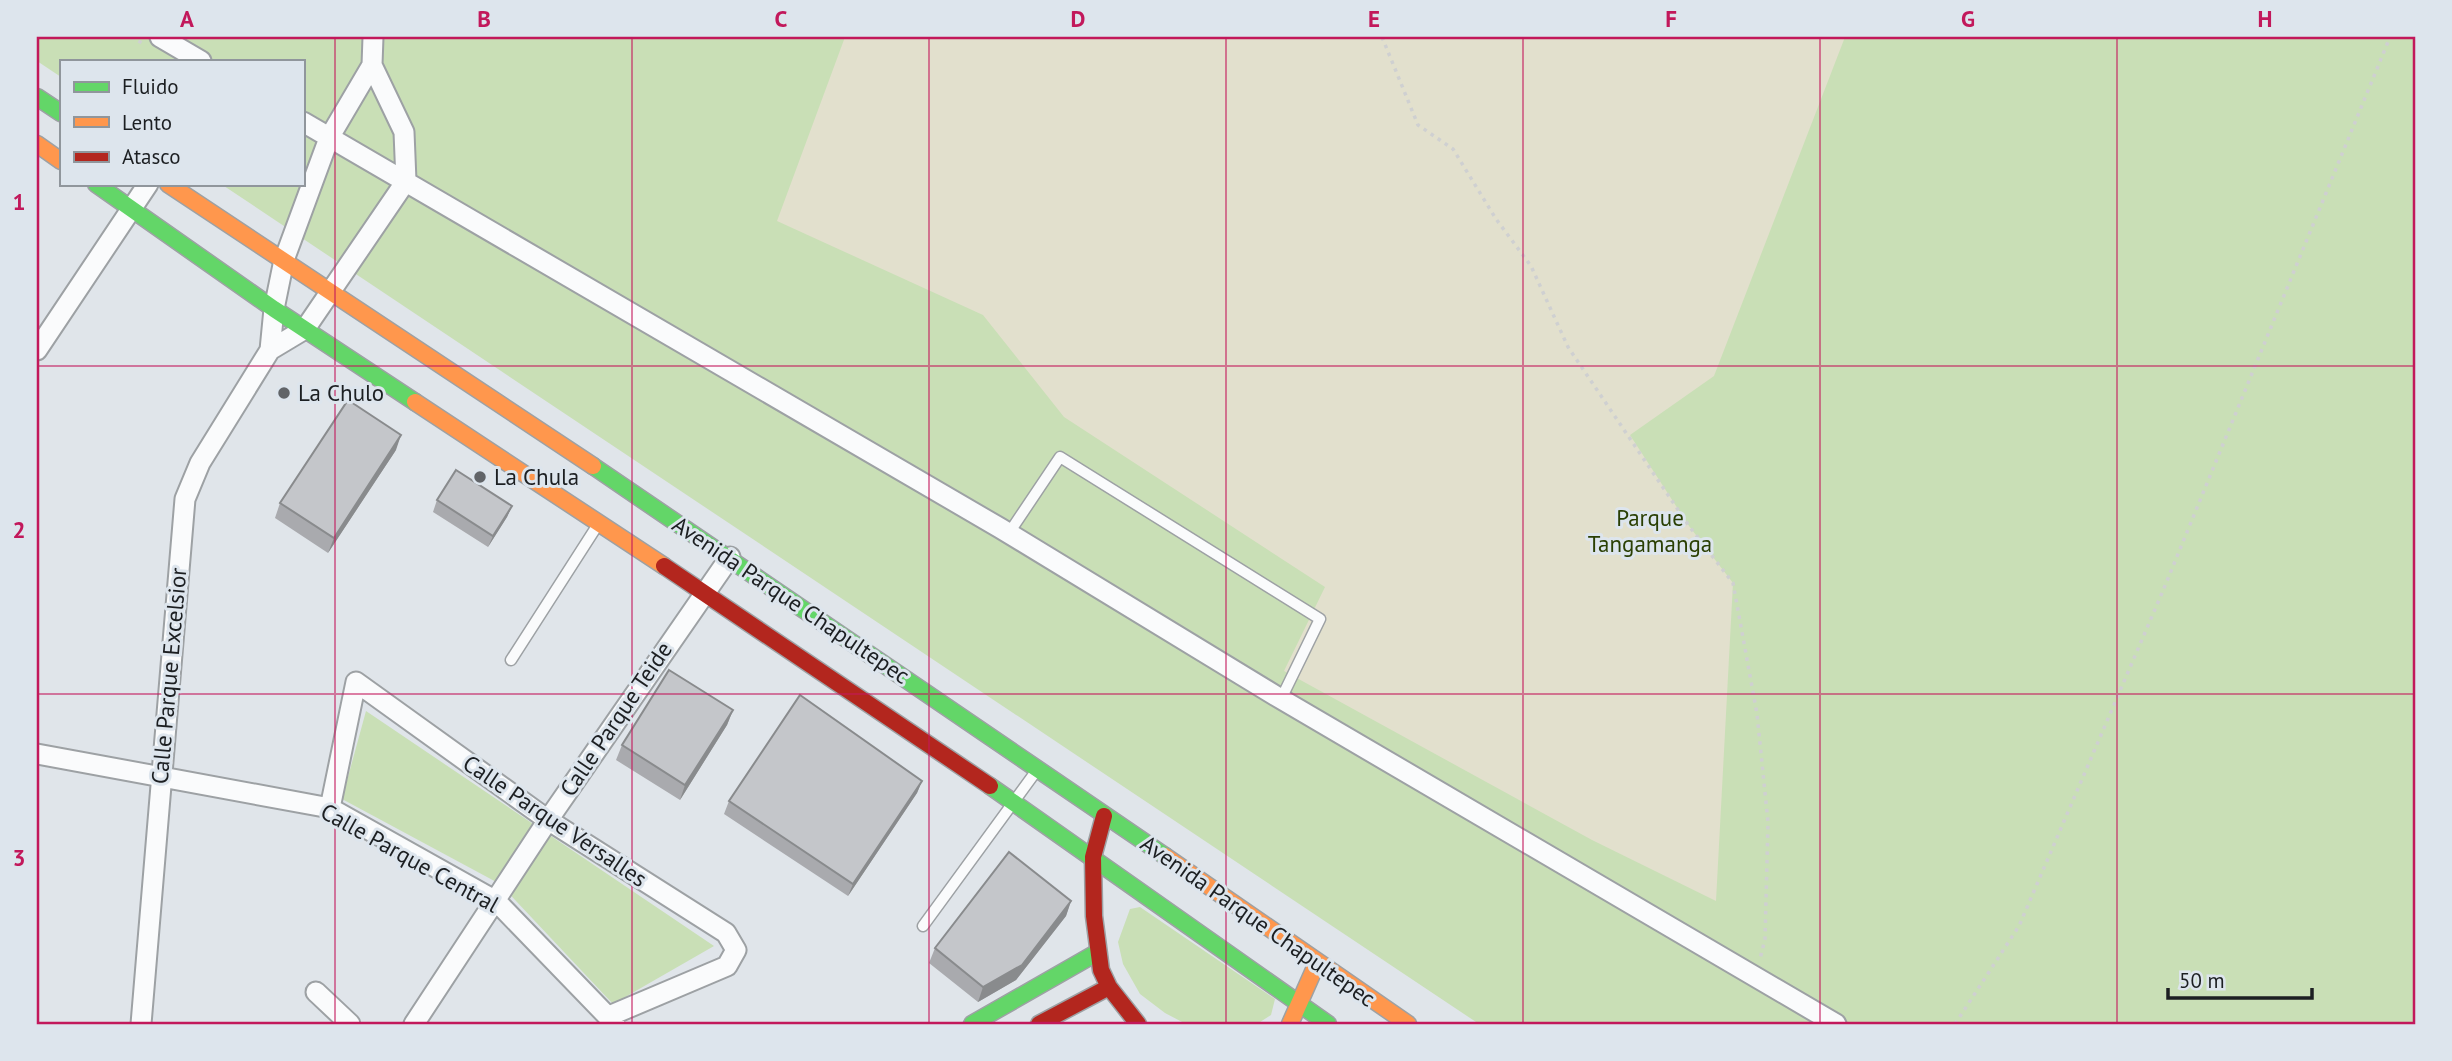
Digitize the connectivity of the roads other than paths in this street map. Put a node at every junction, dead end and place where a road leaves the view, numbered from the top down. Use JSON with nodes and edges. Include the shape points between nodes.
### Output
{"nodes":[{"id":1,"x":160,"y":37,"type":"edge"},
{"id":2,"x":373,"y":37,"type":"edge"},
{"id":3,"x":199,"y":60,"type":"edge"},
{"id":4,"x":372,"y":65,"type":"junction"},
{"id":5,"x":37,"y":97,"type":"edge"},
{"id":6,"x":60,"y":112,"type":"edge"},
{"id":7,"x":304,"y":123,"type":"edge"},
{"id":8,"x":329,"y":138,"type":"junction"},
{"id":9,"x":37,"y":144,"type":"edge"},
{"id":10,"x":60,"y":160,"type":"edge"},
{"id":11,"x":406,"y":181,"type":"junction"},
{"id":12,"x":99,"y":186,"type":"edge"},
{"id":13,"x":147,"y":186,"type":"edge"},
{"id":14,"x":171,"y":186,"type":"edge"},
{"id":15,"x":132,"y":208,"type":"junction"},
{"id":16,"x":284,"y":260,"type":"junction"},
{"id":17,"x":329,"y":292,"type":"junction"},
{"id":18,"x":274,"y":309,"type":"junction"},
{"id":19,"x":305,"y":329,"type":"junction"},
{"id":20,"x":37,"y":350,"type":"edge"},
{"id":21,"x":270,"y":350,"type":"junction"},
{"id":22,"x":599,"y":523,"type":"junction"},
{"id":23,"x":1009,"y":533,"type":"junction"},
{"id":24,"x":730,"y":557,"type":"junction"},
{"id":25,"x":703,"y":592,"type":"junction"},
{"id":26,"x":511,"y":660,"type":"dead end"},
{"id":27,"x":1281,"y":699,"type":"junction"},
{"id":28,"x":37,"y":754,"type":"edge"},
{"id":29,"x":1038,"y":769,"type":"junction"},
{"id":30,"x":159,"y":774,"type":"junction"},
{"id":31,"x":1014,"y":803,"type":"junction"},
{"id":32,"x":330,"y":808,"type":"junction"},
{"id":33,"x":1104,"y":816,"type":"junction"},
{"id":34,"x":548,"y":820,"type":"junction"},
{"id":35,"x":1093,"y":857,"type":"junction"},
{"id":36,"x":496,"y":901,"type":"junction"},
{"id":37,"x":923,"y":926,"type":"dead end"},
{"id":38,"x":1098,"y":951,"type":"junction"},
{"id":39,"x":1317,"y":963,"type":"junction"},
{"id":40,"x":1109,"y":987,"type":"junction"},
{"id":41,"x":316,"y":992,"type":"dead end"},
{"id":42,"x":1298,"y":1005,"type":"junction"},
{"id":43,"x":612,"y":1020,"type":"edge"},
{"id":44,"x":344,"y":1023,"type":"edge"},
{"id":45,"x":141,"y":1024,"type":"edge"},
{"id":46,"x":414,"y":1024,"type":"edge"},
{"id":47,"x":972,"y":1024,"type":"edge"},
{"id":48,"x":1039,"y":1024,"type":"edge"},
{"id":49,"x":1138,"y":1024,"type":"edge"},
{"id":50,"x":1290,"y":1024,"type":"edge"},
{"id":51,"x":1328,"y":1024,"type":"edge"},
{"id":52,"x":1408,"y":1024,"type":"edge"},
{"id":53,"x":1836,"y":1024,"type":"edge"}],
"edges":[{"from":1,"to":3,"type":"street"},
{"from":2,"to":4,"type":"street"},
{"from":4,"to":8,"type":"street","name":"Calle Parque Excelsior"},
{"from":4,"to":11,"type":"street","via":[[404,132]]},
{"from":5,"to":6,"type":"main road"},
{"from":7,"to":8,"type":"street"},
{"from":8,"to":11,"type":"street"},
{"from":8,"to":16,"type":"street","name":"Calle Parque Excelsior"},
{"from":9,"to":10,"type":"main road"},
{"from":11,"to":17,"type":"street"},
{"from":11,"to":23,"type":"street"},
{"from":12,"to":15,"type":"main road","name":"Avenida Parque Chapultepec"},
{"from":13,"to":15,"type":"street"},
{"from":14,"to":16,"type":"main road","name":"Avenida Parque Chapultepec"},
{"from":15,"to":18,"type":"main road","name":"Avenida Parque Chapultepec"},
{"from":15,"to":20,"type":"street"},
{"from":16,"to":17,"type":"main road","name":"Avenida Parque Chapultepec"},
{"from":16,"to":18,"type":"street","name":"Calle Parque Excelsior"},
{"from":17,"to":19,"type":"street"},
{"from":17,"to":24,"type":"main road","name":"Avenida Parque Chapultepec"},
{"from":18,"to":19,"type":"main road","name":"Avenida Parque Chapultepec"},
{"from":18,"to":21,"type":"street","name":"Calle Parque Excelsior"},
{"from":19,"to":21,"type":"street","name":"Calle Parque Excelsior"},
{"from":19,"to":22,"type":"main road","name":"Avenida Parque Chapultepec"},
{"from":21,"to":30,"type":"street","name":"Calle Parque Excelsior","via":[[200,463],[185,499]]},
{"from":22,"to":25,"type":"main road","name":"Avenida Parque Chapultepec"},
{"from":22,"to":26,"type":"lane"},
{"from":23,"to":27,"type":"street"},
{"from":23,"to":27,"type":"lane","via":[[1060,457],[1320,619]]},
{"from":24,"to":25,"type":"street","name":"Calle Parque Teide"},
{"from":24,"to":29,"type":"main road","name":"Avenida Parque Chapultepec"},
{"from":25,"to":31,"type":"main road","name":"Avenida Parque Chapultepec"},
{"from":25,"to":34,"type":"street","name":"Calle Parque Teide"},
{"from":27,"to":53,"type":"street"},
{"from":28,"to":30,"type":"street","name":"Calle Parque Central"},
{"from":29,"to":31,"type":"lane"},
{"from":29,"to":33,"type":"main road","name":"Avenida Parque Chapultepec"},
{"from":30,"to":32,"type":"street","name":"Calle Parque Central"},
{"from":30,"to":45,"type":"street","name":"Calle Parque Excelsior"},
{"from":31,"to":35,"type":"main road","name":"Avenida Parque Chapultepec"},
{"from":31,"to":37,"type":"lane"},
{"from":32,"to":34,"type":"street","name":"Calle Parque Versalles","via":[[356,682]]},
{"from":32,"to":36,"type":"street","name":"Calle Parque Central"},
{"from":33,"to":35,"type":"main road"},
{"from":33,"to":39,"type":"main road","name":"Avenida Parque Chapultepec"},
{"from":34,"to":36,"type":"street","name":"Calle Parque Teide"},
{"from":34,"to":43,"type":"street","name":"Calle Parque Versalles","via":[[726,933],[736,950],[727,966]]},
{"from":35,"to":38,"type":"main road"},
{"from":35,"to":42,"type":"main road","name":"Avenida Parque Chapultepec"},
{"from":36,"to":43,"type":"street","name":"Calle Parque Central"},
{"from":36,"to":46,"type":"street","name":"Calle Parque Teide"},
{"from":38,"to":40,"type":"main road"},
{"from":38,"to":47,"type":"main road"},
{"from":39,"to":42,"type":"main road"},
{"from":39,"to":52,"type":"main road","name":"Avenida Parque Chapultepec"},
{"from":40,"to":48,"type":"main road"},
{"from":40,"to":49,"type":"main road"},
{"from":41,"to":44,"type":"street"},
{"from":42,"to":50,"type":"main road"},
{"from":42,"to":51,"type":"main road","name":"Avenida Parque Chapultepec"}]}
